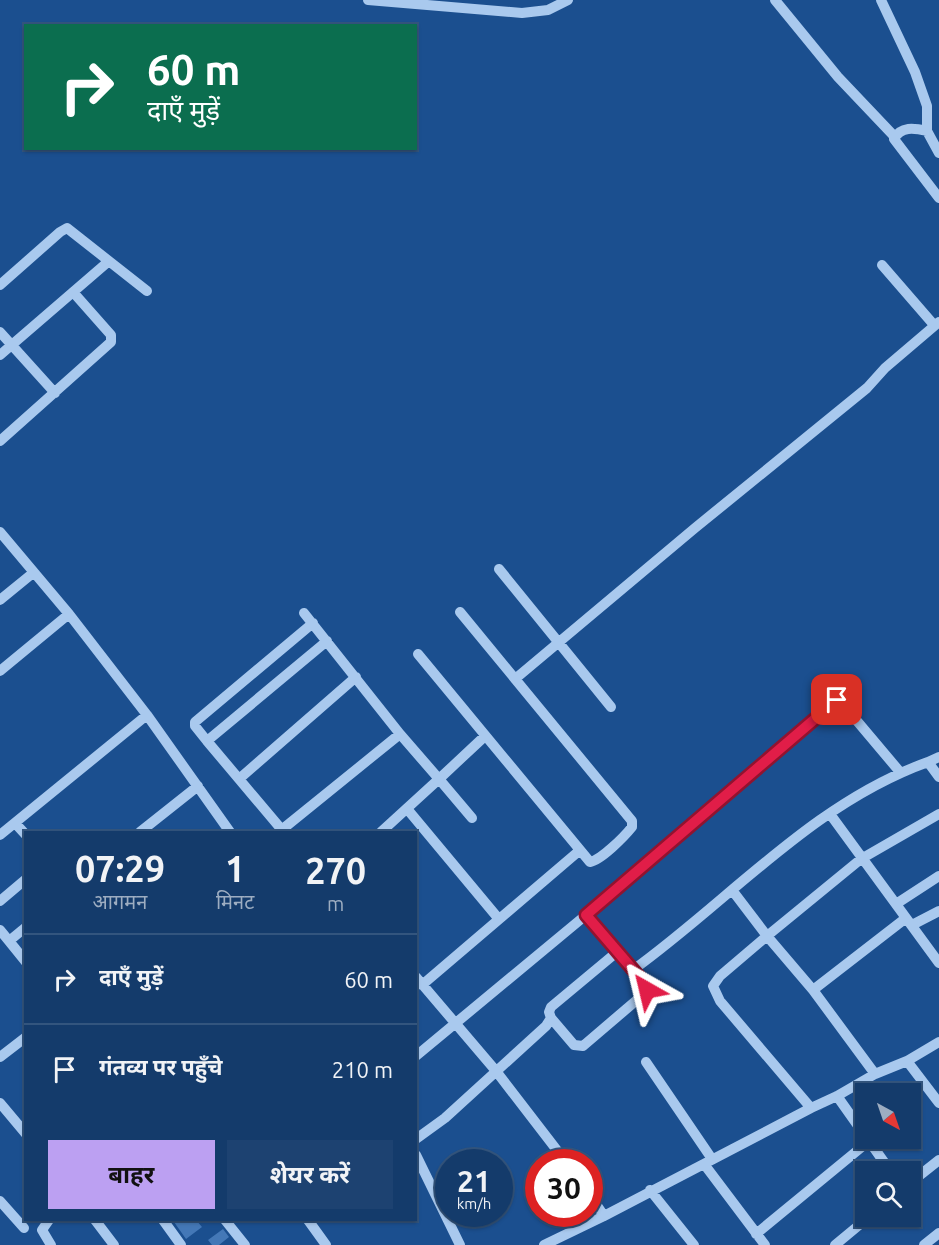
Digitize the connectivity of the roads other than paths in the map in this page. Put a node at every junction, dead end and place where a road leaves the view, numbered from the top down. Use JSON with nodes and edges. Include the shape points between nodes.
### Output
{"nodes":[{"id":1,"x":368,"y":0,"type":"edge"},
{"id":2,"x":568,"y":0,"type":"edge"},
{"id":3,"x":775,"y":0,"type":"edge"},
{"id":4,"x":881,"y":0,"type":"edge"},
{"id":5,"x":927,"y":131,"type":"junction"},
{"id":6,"x":894,"y":136,"type":"junction"},
{"id":7,"x":939,"y":153,"type":"edge"},
{"id":8,"x":939,"y":198,"type":"edge"},
{"id":9,"x":109,"y":261,"type":"junction"},
{"id":10,"x":882,"y":265,"type":"dead end"},
{"id":11,"x":0,"y":285,"type":"edge"},
{"id":12,"x":147,"y":291,"type":"dead end"},
{"id":13,"x":73,"y":292,"type":"junction"},
{"id":14,"x":937,"y":324,"type":"edge"},
{"id":15,"x":0,"y":332,"type":"edge"},
{"id":16,"x":12,"y":345,"type":"junction"},
{"id":17,"x":0,"y":355,"type":"edge"},
{"id":18,"x":55,"y":393,"type":"junction"},
{"id":19,"x":0,"y":441,"type":"edge"},
{"id":20,"x":0,"y":532,"type":"edge"},
{"id":21,"x":500,"y":569,"type":"dead end"},
{"id":22,"x":33,"y":573,"type":"junction"},
{"id":23,"x":0,"y":600,"type":"edge"},
{"id":24,"x":460,"y":612,"type":"dead end"},
{"id":25,"x":304,"y":613,"type":"dead end"},
{"id":26,"x":69,"y":615,"type":"junction"},
{"id":27,"x":313,"y":623,"type":"junction"},
{"id":28,"x":327,"y":641,"type":"junction"},
{"id":29,"x":558,"y":642,"type":"junction"},
{"id":30,"x":418,"y":654,"type":"dead end"},
{"id":31,"x":0,"y":671,"type":"edge"},
{"id":32,"x":356,"y":677,"type":"junction"},
{"id":33,"x":515,"y":679,"type":"junction"},
{"id":34,"x":611,"y":707,"type":"dead end"},
{"id":35,"x":147,"y":715,"type":"junction"},
{"id":36,"x":400,"y":734,"type":"junction"},
{"id":37,"x":485,"y":736,"type":"junction"},
{"id":38,"x":207,"y":741,"type":"junction"},
{"id":39,"x":939,"y":757,"type":"edge"},
{"id":40,"x":928,"y":762,"type":"junction"},
{"id":41,"x":900,"y":772,"type":"junction"},
{"id":42,"x":939,"y":777,"type":"edge"},
{"id":43,"x":239,"y":779,"type":"junction"},
{"id":44,"x":439,"y":779,"type":"junction"},
{"id":45,"x":198,"y":786,"type":"junction"},
{"id":46,"x":408,"y":810,"type":"junction"},
{"id":47,"x":830,"y":814,"type":"junction"},
{"id":48,"x":939,"y":814,"type":"edge"},
{"id":49,"x":472,"y":818,"type":"dead end"},
{"id":50,"x":15,"y":823,"type":"junction"},
{"id":51,"x":141,"y":831,"type":"edge"},
{"id":52,"x":229,"y":831,"type":"edge"},
{"id":53,"x":280,"y":831,"type":"edge"},
{"id":54,"x":382,"y":831,"type":"edge"},
{"id":55,"x":24,"y":833,"type":"edge"},
{"id":56,"x":0,"y":835,"type":"edge"},
{"id":57,"x":579,"y":851,"type":"junction"},
{"id":58,"x":861,"y":859,"type":"junction"},
{"id":59,"x":939,"y":876,"type":"edge"},
{"id":60,"x":24,"y":881,"type":"edge"},
{"id":61,"x":732,"y":890,"type":"junction"},
{"id":62,"x":0,"y":901,"type":"edge"},
{"id":63,"x":896,"y":904,"type":"junction"},
{"id":64,"x":939,"y":910,"type":"edge"},
{"id":65,"x":586,"y":915,"type":"junction"},
{"id":66,"x":498,"y":918,"type":"junction"},
{"id":67,"x":909,"y":921,"type":"junction"},
{"id":68,"x":24,"y":929,"type":"edge"},
{"id":69,"x":0,"y":930,"type":"edge"},
{"id":70,"x":767,"y":936,"type":"junction"},
{"id":71,"x":9,"y":941,"type":"junction"},
{"id":72,"x":617,"y":952,"type":"junction"},
{"id":73,"x":24,"y":960,"type":"edge"},
{"id":74,"x":939,"y":963,"type":"edge"},
{"id":75,"x":633,"y":970,"type":"junction"},
{"id":76,"x":419,"y":981,"type":"edge"},
{"id":77,"x":813,"y":990,"type":"junction"},
{"id":78,"x":551,"y":1018,"type":"junction"},
{"id":79,"x":455,"y":1024,"type":"junction"},
{"id":80,"x":24,"y":1040,"type":"edge"},
{"id":81,"x":939,"y":1042,"type":"edge"},
{"id":82,"x":417,"y":1055,"type":"edge"},
{"id":83,"x":0,"y":1057,"type":"edge"},
{"id":84,"x":907,"y":1061,"type":"junction"},
{"id":85,"x":646,"y":1062,"type":"dead end"},
{"id":86,"x":496,"y":1071,"type":"junction"},
{"id":87,"x":875,"y":1074,"type":"junction"},
{"id":88,"x":837,"y":1096,"type":"junction"},
{"id":89,"x":0,"y":1103,"type":"edge"},
{"id":90,"x":939,"y":1103,"type":"edge"},
{"id":91,"x":811,"y":1108,"type":"junction"},
{"id":92,"x":855,"y":1122,"type":"edge"},
{"id":93,"x":24,"y":1132,"type":"edge"},
{"id":94,"x":417,"y":1138,"type":"edge"},
{"id":95,"x":556,"y":1149,"type":"edge"},
{"id":96,"x":855,"y":1149,"type":"edge"},
{"id":97,"x":417,"y":1157,"type":"edge"},
{"id":98,"x":939,"y":1160,"type":"edge"},
{"id":99,"x":708,"y":1161,"type":"junction"},
{"id":100,"x":921,"y":1174,"type":"edge"},
{"id":101,"x":650,"y":1190,"type":"junction"},
{"id":102,"x":1,"y":1205,"type":"edge"},
{"id":103,"x":604,"y":1216,"type":"joint"},
{"id":104,"x":48,"y":1221,"type":"edge"},
{"id":105,"x":96,"y":1221,"type":"edge"},
{"id":106,"x":164,"y":1221,"type":"edge"},
{"id":107,"x":226,"y":1221,"type":"edge"},
{"id":108,"x":309,"y":1221,"type":"edge"},
{"id":109,"x":857,"y":1227,"type":"edge"},
{"id":110,"x":24,"y":1228,"type":"dead end"},
{"id":111,"x":939,"y":1233,"type":"edge"},
{"id":112,"x":756,"y":1234,"type":"junction"},
{"id":113,"x":51,"y":1245,"type":"edge"},
{"id":114,"x":114,"y":1245,"type":"edge"},
{"id":115,"x":181,"y":1245,"type":"edge"},
{"id":116,"x":244,"y":1245,"type":"edge"},
{"id":117,"x":326,"y":1245,"type":"edge"},
{"id":118,"x":460,"y":1245,"type":"edge"},
{"id":119,"x":544,"y":1245,"type":"edge"},
{"id":120,"x":694,"y":1245,"type":"edge"},
{"id":121,"x":765,"y":1245,"type":"edge"},
{"id":122,"x":835,"y":1245,"type":"edge"},
{"id":123,"x":924,"y":1245,"type":"edge"}],
"edges":[{"from":1,"to":2,"type":"street","via":[[522,13],[548,10]]},
{"from":3,"to":6,"type":"street","via":[[837,78]]},
{"from":4,"to":5,"type":"street","via":[[925,99]]},
{"from":5,"to":6,"type":"street","via":[[906,129]]},
{"from":5,"to":7,"type":"street"},
{"from":6,"to":8,"type":"street"},
{"from":9,"to":11,"type":"street","via":[[66,229]]},
{"from":9,"to":12,"type":"street"},
{"from":9,"to":13,"type":"street"},
{"from":10,"to":14,"type":"street"},
{"from":13,"to":16,"type":"street"},
{"from":13,"to":18,"type":"street","via":[[112,339]]},
{"from":14,"to":29,"type":"street","via":[[867,388]]},
{"from":15,"to":16,"type":"street"},
{"from":16,"to":17,"type":"street"},
{"from":16,"to":18,"type":"street"},
{"from":18,"to":19,"type":"street"},
{"from":20,"to":22,"type":"street"},
{"from":21,"to":29,"type":"street"},
{"from":22,"to":23,"type":"street"},
{"from":22,"to":26,"type":"street"},
{"from":24,"to":33,"type":"street"},
{"from":25,"to":27,"type":"street"},
{"from":26,"to":31,"type":"street"},
{"from":26,"to":35,"type":"street"},
{"from":27,"to":28,"type":"street"},
{"from":27,"to":38,"type":"street","via":[[195,722]]},
{"from":28,"to":32,"type":"street"},
{"from":28,"to":38,"type":"street"},
{"from":29,"to":33,"type":"street"},
{"from":29,"to":34,"type":"street"},
{"from":30,"to":37,"type":"street"},
{"from":32,"to":36,"type":"street"},
{"from":32,"to":43,"type":"street"},
{"from":33,"to":57,"type":"street","via":[[632,820],[627,833],[597,860],[590,862]]},
{"from":35,"to":45,"type":"street"},
{"from":35,"to":50,"type":"street"},
{"from":36,"to":44,"type":"street"},
{"from":36,"to":53,"type":"street"},
{"from":37,"to":44,"type":"street"},
{"from":37,"to":57,"type":"street"},
{"from":38,"to":43,"type":"street"},
{"from":39,"to":40,"type":"street"},
{"from":40,"to":41,"type":"street"},
{"from":40,"to":42,"type":"street"},
{"from":41,"to":47,"type":"street"},
{"from":41,"to":65,"type":"street","via":[[849,710],[839,700],[835,701]]},
{"from":43,"to":53,"type":"street"},
{"from":44,"to":46,"type":"street"},
{"from":44,"to":49,"type":"street"},
{"from":45,"to":51,"type":"street"},
{"from":45,"to":52,"type":"street"},
{"from":46,"to":54,"type":"street"},
{"from":46,"to":66,"type":"street"},
{"from":47,"to":58,"type":"street"},
{"from":47,"to":61,"type":"street"},
{"from":48,"to":58,"type":"street"},
{"from":50,"to":55,"type":"street"},
{"from":50,"to":56,"type":"street"},
{"from":57,"to":66,"type":"street"},
{"from":58,"to":63,"type":"street"},
{"from":58,"to":70,"type":"street"},
{"from":59,"to":63,"type":"street"},
{"from":60,"to":62,"type":"street"},
{"from":61,"to":70,"type":"street"},
{"from":61,"to":75,"type":"street"},
{"from":63,"to":67,"type":"street"},
{"from":64,"to":67,"type":"street"},
{"from":65,"to":72,"type":"street"},
{"from":65,"to":79,"type":"street"},
{"from":66,"to":76,"type":"street"},
{"from":67,"to":74,"type":"street"},
{"from":67,"to":77,"type":"street"},
{"from":68,"to":71,"type":"street"},
{"from":69,"to":71,"type":"street"},
{"from":70,"to":77,"type":"street"},
{"from":70,"to":91,"type":"street","via":[[713,986],[720,1001]]},
{"from":71,"to":73,"type":"street"},
{"from":72,"to":75,"type":"street"},
{"from":72,"to":78,"type":"street","via":[[551,1007]]},
{"from":75,"to":78,"type":"street","via":[[647,990],[583,1046],[574,1045]]},
{"from":76,"to":79,"type":"street"},
{"from":77,"to":87,"type":"street"},
{"from":78,"to":86,"type":"street"},
{"from":79,"to":82,"type":"street"},
{"from":79,"to":86,"type":"street"},
{"from":80,"to":83,"type":"street"},
{"from":81,"to":84,"type":"street"},
{"from":84,"to":87,"type":"street"},
{"from":84,"to":90,"type":"street"},
{"from":85,"to":99,"type":"street"},
{"from":86,"to":94,"type":"street"},
{"from":86,"to":95,"type":"street"},
{"from":87,"to":88,"type":"street"},
{"from":88,"to":91,"type":"street"},
{"from":88,"to":92,"type":"street"},
{"from":89,"to":93,"type":"street"},
{"from":91,"to":99,"type":"street"},
{"from":96,"to":112,"type":"street"},
{"from":97,"to":118,"type":"street"},
{"from":98,"to":100,"type":"street"},
{"from":99,"to":101,"type":"street"},
{"from":99,"to":112,"type":"street"},
{"from":101,"to":103,"type":"street"},
{"from":101,"to":120,"type":"street"},
{"from":102,"to":110,"type":"street"},
{"from":103,"to":119,"type":"street"},
{"from":104,"to":113,"type":"street","via":[[42,1230]]},
{"from":105,"to":114,"type":"street"},
{"from":106,"to":115,"type":"street"},
{"from":107,"to":116,"type":"street"},
{"from":108,"to":117,"type":"street"},
{"from":109,"to":122,"type":"street"},
{"from":111,"to":123,"type":"street"},
{"from":112,"to":121,"type":"street"}]}
